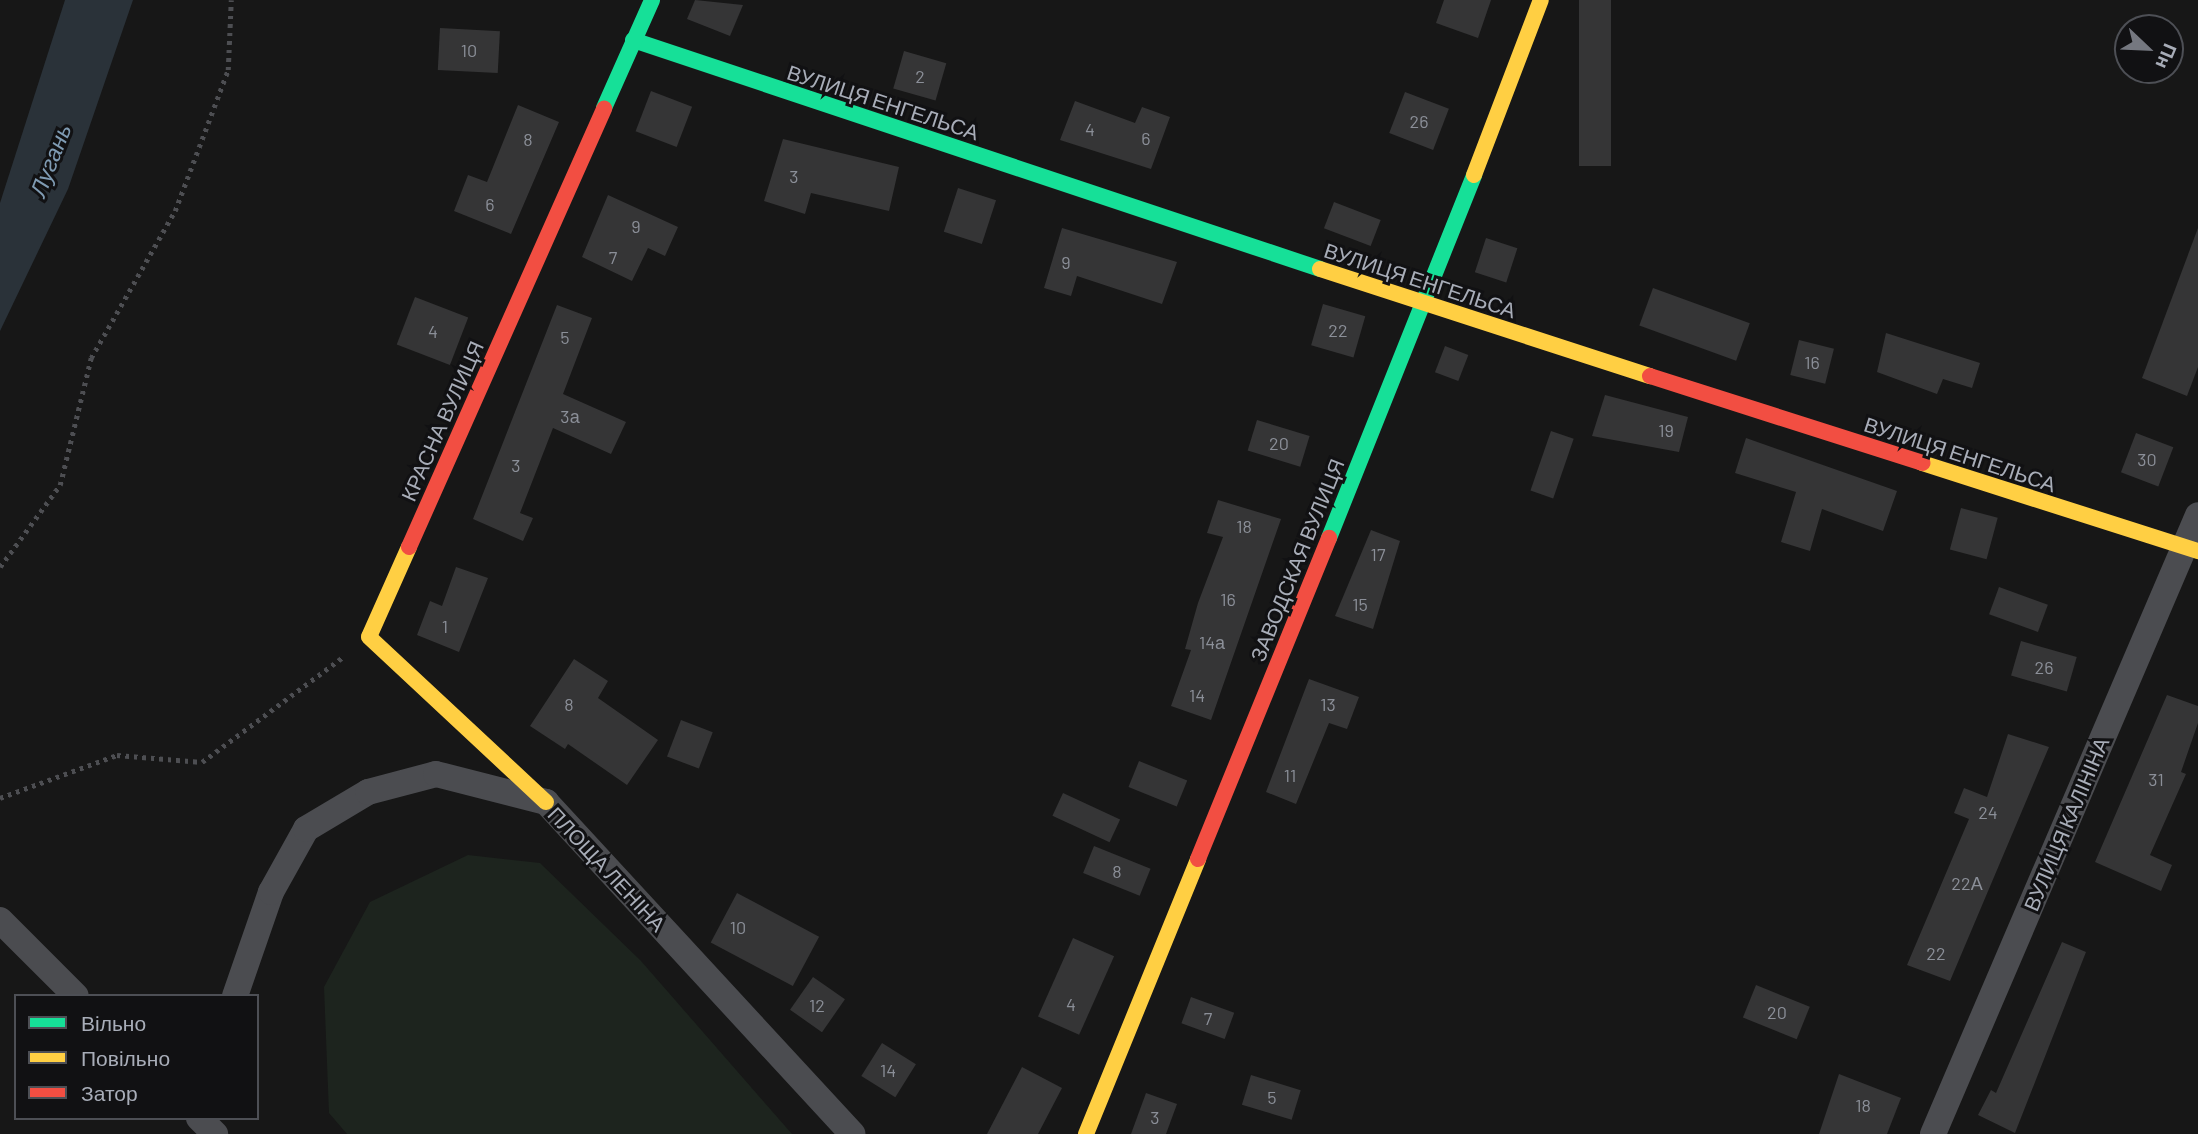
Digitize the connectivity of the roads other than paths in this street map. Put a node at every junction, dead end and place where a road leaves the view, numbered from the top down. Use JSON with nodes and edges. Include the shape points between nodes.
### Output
{"nodes":[{"id":1,"x":652,"y":0,"type":"edge"},
{"id":2,"x":1541,"y":0,"type":"edge"},
{"id":3,"x":633,"y":40,"type":"junction"},
{"id":4,"x":1424,"y":304,"type":"junction"},
{"id":5,"x":2198,"y":515,"type":"edge"},
{"id":6,"x":2191,"y":549,"type":"edge"},
{"id":7,"x":546,"y":802,"type":"junction"},
{"id":8,"x":0,"y":920,"type":"edge"},
{"id":9,"x":74,"y":994,"type":"edge"},
{"id":10,"x":236,"y":994,"type":"edge"},
{"id":11,"x":201,"y":1120,"type":"edge"},
{"id":12,"x":217,"y":1134,"type":"edge"},
{"id":13,"x":852,"y":1134,"type":"edge"},
{"id":14,"x":1087,"y":1134,"type":"edge"},
{"id":15,"x":1933,"y":1134,"type":"edge"}],
"edges":[{"from":1,"to":3,"type":"street","name":"КРАСНА ВУЛИЦЯ"},
{"from":2,"to":4,"type":"street","name":"ЗАВОДСКАЯ ВУЛИЦЯ"},
{"from":3,"to":4,"type":"street","name":"ВУЛИЦЯ ЕНГЕЛЬСА"},
{"from":3,"to":7,"type":"street","name":"КРАСНА ВУЛИЦЯ","via":[[369,637]]},
{"from":4,"to":6,"type":"street","name":"ВУЛИЦЯ ЕНГЕЛЬСА"},
{"from":4,"to":14,"type":"street","name":"ЗАВОДСКАЯ ВУЛИЦЯ"},
{"from":5,"to":6,"type":"street","name":"ВУЛИЦЯ КАЛІНІНА"},
{"from":6,"to":15,"type":"street","name":"ВУЛИЦЯ КАЛІНІНА"},
{"from":7,"to":10,"type":"street","name":"ПЛОЩА ЛЕНІНА","via":[[436,774],[368,792],[306,829],[271,892]]},
{"from":7,"to":13,"type":"street","name":"ПЛОЩА ЛЕНІНА"},
{"from":8,"to":9,"type":"street"},
{"from":11,"to":12,"type":"street"}]}
